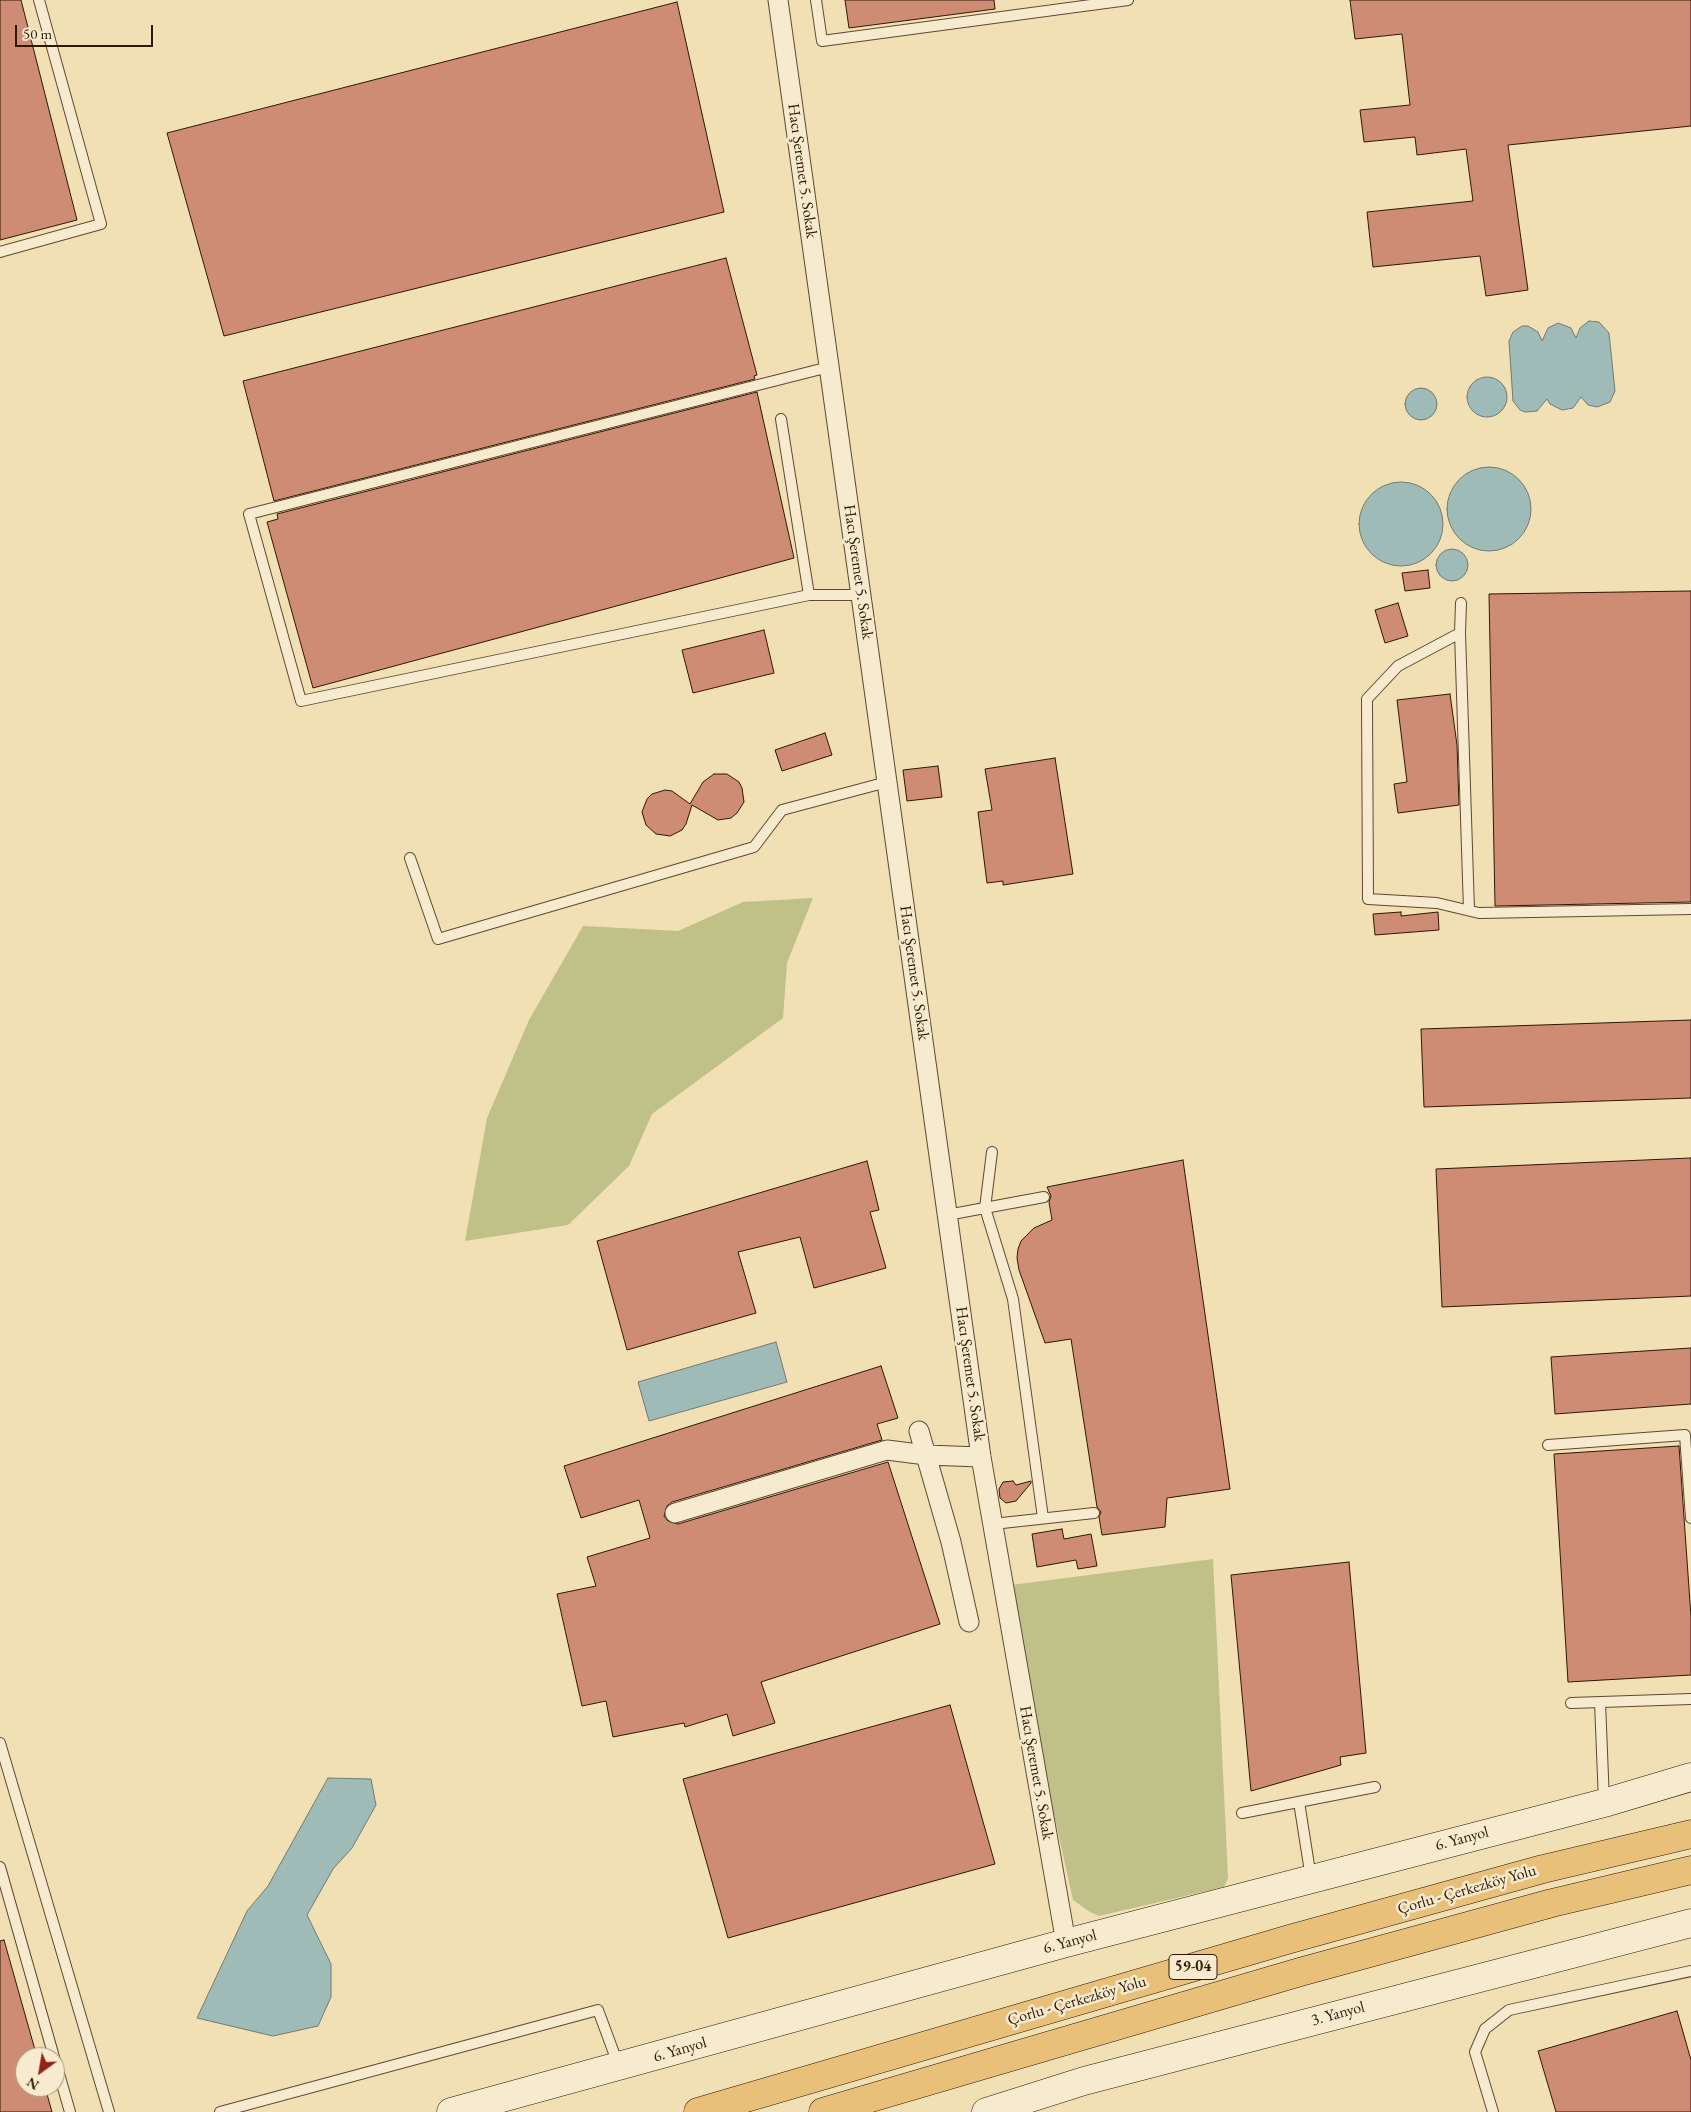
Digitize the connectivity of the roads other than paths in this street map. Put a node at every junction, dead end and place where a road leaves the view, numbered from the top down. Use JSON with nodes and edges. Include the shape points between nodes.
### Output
{"nodes":[{"id":1,"x":39,"y":0,"type":"edge"},
{"id":2,"x":778,"y":0,"type":"edge"},
{"id":3,"x":816,"y":0,"type":"edge"},
{"id":4,"x":1128,"y":0,"type":"edge"},
{"id":5,"x":0,"y":252,"type":"edge"},
{"id":6,"x":829,"y":367,"type":"junction"},
{"id":7,"x":781,"y":419,"type":"dead end"},
{"id":8,"x":809,"y":595,"type":"junction"},
{"id":9,"x":861,"y":595,"type":"junction"},
{"id":10,"x":1461,"y":604,"type":"dead end"},
{"id":11,"x":1460,"y":633,"type":"junction"},
{"id":12,"x":887,"y":782,"type":"junction"},
{"id":13,"x":410,"y":858,"type":"dead end"},
{"id":14,"x":1691,"y":909,"type":"edge"},
{"id":15,"x":1469,"y":910,"type":"junction"},
{"id":16,"x":992,"y":1152,"type":"dead end"},
{"id":17,"x":1044,"y":1197,"type":"dead end"},
{"id":18,"x":985,"y":1208,"type":"junction"},
{"id":19,"x":947,"y":1215,"type":"junction"},
{"id":20,"x":919,"y":1431,"type":"dead end"},
{"id":21,"x":1548,"y":1445,"type":"dead end"},
{"id":22,"x":926,"y":1455,"type":"junction"},
{"id":23,"x":981,"y":1457,"type":"junction"},
{"id":24,"x":676,"y":1513,"type":"dead end"},
{"id":25,"x":1094,"y":1513,"type":"dead end"},
{"id":26,"x":1043,"y":1518,"type":"junction"},
{"id":27,"x":1691,"y":1518,"type":"edge"},
{"id":28,"x":993,"y":1524,"type":"junction"},
{"id":29,"x":969,"y":1622,"type":"dead end"},
{"id":30,"x":1691,"y":1699,"type":"edge"},
{"id":31,"x":1600,"y":1702,"type":"junction"},
{"id":32,"x":1572,"y":1703,"type":"dead end"},
{"id":33,"x":0,"y":1743,"type":"edge"},
{"id":34,"x":1691,"y":1777,"type":"edge"},
{"id":35,"x":1375,"y":1788,"type":"dead end"},
{"id":36,"x":1299,"y":1802,"type":"junction"},
{"id":37,"x":1604,"y":1803,"type":"junction"},
{"id":38,"x":1242,"y":1813,"type":"dead end"},
{"id":39,"x":1691,"y":1834,"type":"edge"},
{"id":40,"x":0,"y":1867,"type":"edge"},
{"id":41,"x":1691,"y":1870,"type":"edge"},
{"id":42,"x":1312,"y":1879,"type":"junction"},
{"id":43,"x":1691,"y":1923,"type":"edge"},
{"id":44,"x":1066,"y":1943,"type":"junction"},
{"id":45,"x":1691,"y":1971,"type":"edge"},
{"id":46,"x":52,"y":2047,"type":"edge"},
{"id":47,"x":620,"y":2067,"type":"junction"},
{"id":48,"x":65,"y":2094,"type":"edge"},
{"id":49,"x":70,"y":2112,"type":"edge"},
{"id":50,"x":109,"y":2112,"type":"edge"},
{"id":51,"x":220,"y":2112,"type":"edge"},
{"id":52,"x":451,"y":2112,"type":"edge"},
{"id":53,"x":698,"y":2112,"type":"edge"},
{"id":54,"x":823,"y":2112,"type":"edge"},
{"id":55,"x":986,"y":2112,"type":"edge"},
{"id":56,"x":1493,"y":2112,"type":"edge"}],
"edges":[{"from":1,"to":5,"type":"lane","via":[[101,224]]},
{"from":2,"to":6,"type":"street","name":"Hacı Şeremet 5. Sokak"},
{"from":3,"to":4,"type":"lane","via":[[822,41]]},
{"from":6,"to":8,"type":"lane","via":[[249,514],[301,701]]},
{"from":6,"to":9,"type":"street","name":"Hacı Şeremet 5. Sokak"},
{"from":7,"to":8,"type":"lane"},
{"from":8,"to":9,"type":"lane"},
{"from":9,"to":12,"type":"street","name":"Hacı Şeremet 5. Sokak"},
{"from":10,"to":11,"type":"lane"},
{"from":11,"to":15,"type":"lane"},
{"from":11,"to":15,"type":"lane","via":[[1398,666],[1367,699],[1368,900],[1437,902]]},
{"from":12,"to":13,"type":"lane","via":[[782,810],[754,847],[438,938]]},
{"from":12,"to":19,"type":"street","name":"Hacı Şeremet 5. Sokak"},
{"from":14,"to":15,"type":"lane","via":[[1478,913]]},
{"from":16,"to":18,"type":"lane"},
{"from":17,"to":18,"type":"lane"},
{"from":18,"to":19,"type":"lane"},
{"from":18,"to":26,"type":"lane","via":[[1013,1299]]},
{"from":19,"to":23,"type":"street","name":"Hacı Şeremet 5. Sokak"},
{"from":20,"to":22,"type":"street"},
{"from":21,"to":27,"type":"lane","via":[[1684,1435]]},
{"from":22,"to":23,"type":"street"},
{"from":22,"to":24,"type":"street","via":[[887,1450]]},
{"from":22,"to":29,"type":"street","via":[[951,1542]]},
{"from":23,"to":28,"type":"street","name":"Hacı Şeremet 5. Sokak"},
{"from":25,"to":26,"type":"lane"},
{"from":26,"to":28,"type":"lane"},
{"from":28,"to":44,"type":"street","name":"Hacı Şeremet 5. Sokak"},
{"from":30,"to":31,"type":"lane"},
{"from":31,"to":32,"type":"lane"},
{"from":31,"to":37,"type":"lane"},
{"from":33,"to":50,"type":"lane"},
{"from":34,"to":37,"type":"main road","name":"6. Yanyol"},
{"from":35,"to":36,"type":"lane"},
{"from":36,"to":38,"type":"lane"},
{"from":36,"to":42,"type":"lane"},
{"from":37,"to":42,"type":"main road","name":"6. Yanyol"},
{"from":39,"to":53,"type":"main road","name":"Çorlu - Çerkezköy Yolu","number":"59-04","via":[[1543,1869],[1328,1929]]},
{"from":40,"to":46,"type":"lane"},
{"from":41,"to":54,"type":"main road","name":"Çorlu - Çerkezköy Yolu","number":"59-04","via":[[1552,1902],[1318,1967]]},
{"from":42,"to":44,"type":"main road","name":"6. Yanyol"},
{"from":43,"to":55,"type":"main road","name":"3. Yanyol","via":[[1084,2081]]},
{"from":44,"to":47,"type":"main road","name":"6. Yanyol"},
{"from":45,"to":56,"type":"lane","via":[[1509,2010],[1485,2029],[1475,2052]]},
{"from":47,"to":51,"type":"lane","via":[[598,2010]]},
{"from":47,"to":52,"type":"main road","name":"6. Yanyol"},
{"from":48,"to":49,"type":"lane"}]}
